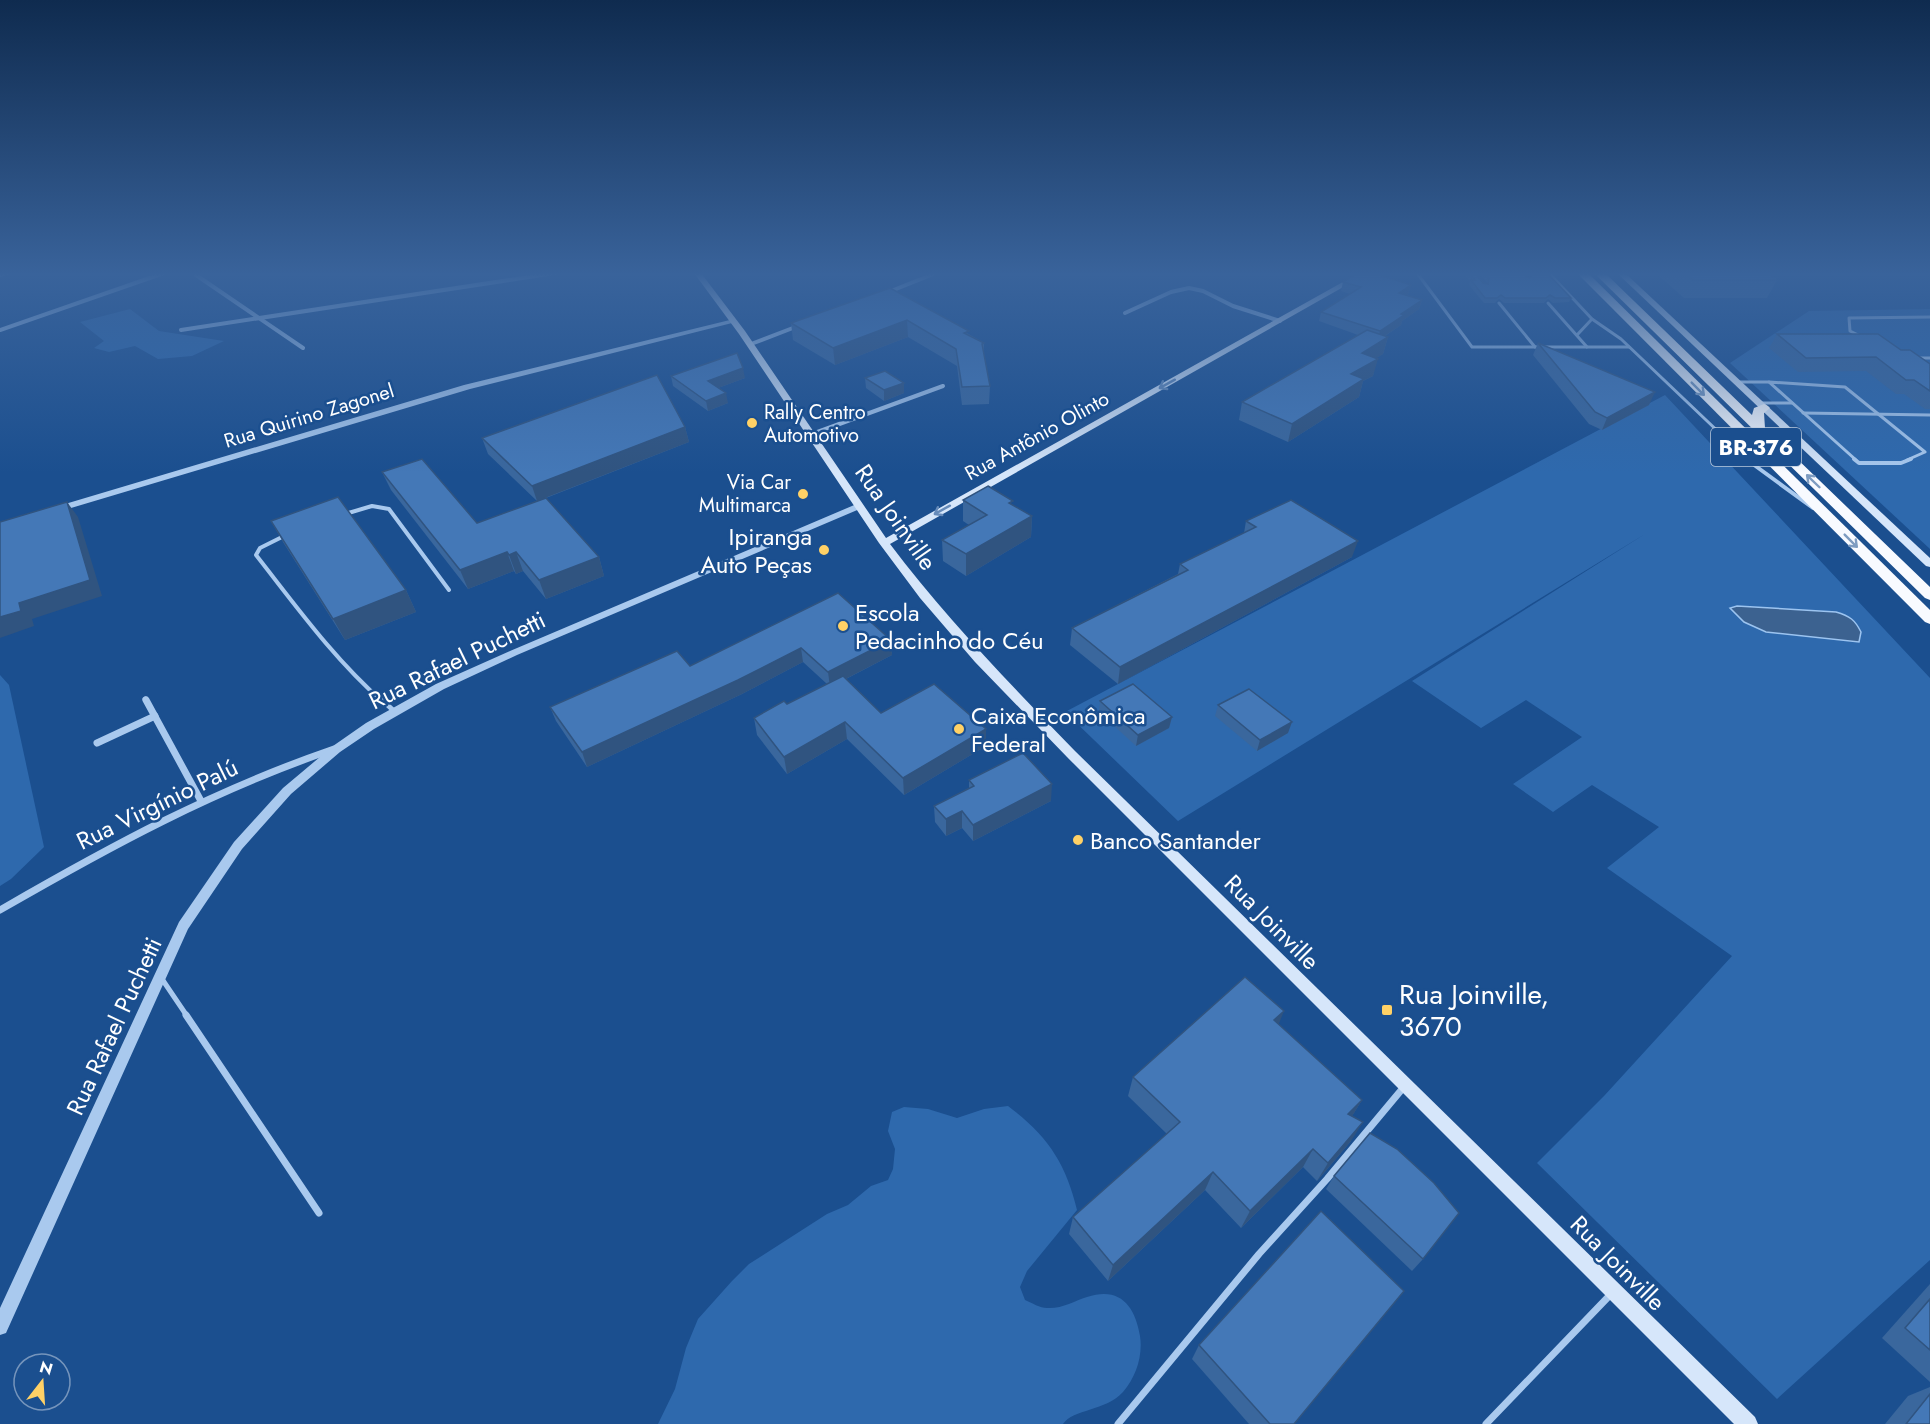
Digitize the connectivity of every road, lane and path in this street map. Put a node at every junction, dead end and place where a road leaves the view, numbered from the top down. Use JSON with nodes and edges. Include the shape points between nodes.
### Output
{"nodes":[{"id":1,"x":290,"y":339,"type":"edge"},
{"id":2,"x":659,"y":339,"type":"edge"},
{"id":3,"x":748,"y":339,"type":"edge"},
{"id":4,"x":763,"y":339,"type":"edge"},
{"id":5,"x":1247,"y":339,"type":"edge"},
{"id":6,"x":1467,"y":339,"type":"edge"},
{"id":7,"x":1530,"y":339,"type":"edge"},
{"id":8,"x":1581,"y":339,"type":"edge"},
{"id":9,"x":1620,"y":339,"type":"edge"},
{"id":10,"x":1649,"y":339,"type":"edge"},
{"id":11,"x":1667,"y":339,"type":"edge"},
{"id":12,"x":1690,"y":339,"type":"edge"},
{"id":13,"x":751,"y":344,"type":"junction"},
{"id":14,"x":1535,"y":346,"type":"junction"},
{"id":15,"x":1587,"y":346,"type":"junction"},
{"id":16,"x":1629,"y":346,"type":"junction"},
{"id":17,"x":303,"y":348,"type":"dead end"},
{"id":18,"x":1909,"y":358,"type":"edge"},
{"id":19,"x":1930,"y":358,"type":"edge"},
{"id":20,"x":1735,"y":382,"type":"junction"},
{"id":21,"x":1769,"y":382,"type":"junction"},
{"id":22,"x":943,"y":387,"type":"dead end"},
{"id":23,"x":1792,"y":403,"type":"junction"},
{"id":24,"x":1761,"y":405,"type":"junction"},
{"id":25,"x":1803,"y":413,"type":"junction"},
{"id":26,"x":1877,"y":413,"type":"junction"},
{"id":27,"x":1930,"y":416,"type":"edge"},
{"id":28,"x":1759,"y":429,"type":"junction"},
{"id":29,"x":812,"y":434,"type":"junction"},
{"id":30,"x":859,"y":506,"type":"junction"},
{"id":31,"x":44,"y":513,"type":"edge"},
{"id":32,"x":343,"y":515,"type":"edge"},
{"id":33,"x":1832,"y":522,"type":"junction"},
{"id":34,"x":286,"y":534,"type":"edge"},
{"id":35,"x":884,"y":543,"type":"junction"},
{"id":36,"x":1930,"y":564,"type":"edge"},
{"id":37,"x":448,"y":590,"type":"dead end"},
{"id":38,"x":1930,"y":595,"type":"edge"},
{"id":39,"x":1930,"y":619,"type":"edge"},
{"id":40,"x":145,"y":699,"type":"dead end"},
{"id":41,"x":394,"y":711,"type":"junction"},
{"id":42,"x":154,"y":716,"type":"junction"},
{"id":43,"x":97,"y":742,"type":"dead end"},
{"id":44,"x":337,"y":748,"type":"junction"},
{"id":45,"x":201,"y":801,"type":"junction"},
{"id":46,"x":0,"y":910,"type":"edge"},
{"id":47,"x":160,"y":976,"type":"junction"},
{"id":48,"x":1406,"y":1085,"type":"junction"},
{"id":49,"x":319,"y":1213,"type":"dead end"},
{"id":50,"x":1614,"y":1291,"type":"junction"},
{"id":51,"x":2,"y":1320,"type":"edge"},
{"id":52,"x":1118,"y":1424,"type":"edge"},
{"id":53,"x":1486,"y":1424,"type":"edge"},
{"id":54,"x":1748,"y":1424,"type":"edge"}],
"edges":[{"from":1,"to":17,"type":"street"},
{"from":2,"to":31,"type":"street","name":"Rua Quirino Zagonel","via":[[467,387]]},
{"from":3,"to":13,"type":"main road","name":"Rua Joinville"},
{"from":4,"to":13,"type":"street"},
{"from":5,"to":35,"type":"main road","name":"Rua Antônio Olinto","one_way":true},
{"from":6,"to":14,"type":"lane","via":[[1472,346]]},
{"from":7,"to":14,"type":"lane"},
{"from":8,"to":15,"type":"lane"},
{"from":9,"to":16,"type":"lane"},
{"from":10,"to":33,"type":"highway","number":"BR-376","one_way":true},
{"from":11,"to":28,"type":"highway","number":"BR-376"},
{"from":12,"to":20,"type":"main road"},
{"from":13,"to":29,"type":"main road","name":"Rua Joinville"},
{"from":14,"to":15,"type":"lane"},
{"from":15,"to":16,"type":"lane"},
{"from":16,"to":33,"type":"lane","via":[[1752,464]]},
{"from":18,"to":19,"type":"lane"},
{"from":20,"to":21,"type":"lane"},
{"from":20,"to":24,"type":"main road"},
{"from":21,"to":23,"type":"lane"},
{"from":21,"to":26,"type":"lane","via":[[1845,387]]},
{"from":22,"to":29,"type":"street"},
{"from":23,"to":24,"type":"lane"},
{"from":23,"to":25,"type":"lane"},
{"from":24,"to":28,"type":"highway"},
{"from":24,"to":36,"type":"main road"},
{"from":25,"to":26,"type":"lane"},
{"from":25,"to":26,"type":"lane","via":[[1858,463],[1900,463],[1925,452]]},
{"from":26,"to":27,"type":"lane"},
{"from":38,"to":28,"type":"highway","number":"BR-376","one_way":true},
{"from":29,"to":30,"type":"main road","name":"Rua Joinville"},
{"from":30,"to":35,"type":"main road","name":"Rua Joinville"},
{"from":30,"to":41,"type":"street","name":"Rua Rafael Puchetti","via":[[491,663]]},
{"from":32,"to":37,"type":"lane","via":[[379,505],[389,509]]},
{"from":33,"to":39,"type":"highway","number":"BR-376","one_way":true},
{"from":34,"to":41,"type":"lane","via":[[260,548],[256,555],[324,642],[358,680]]},
{"from":35,"to":48,"type":"main road","name":"Rua Joinville","via":[[930,603],[1020,702]]},
{"from":40,"to":42,"type":"street"},
{"from":41,"to":44,"type":"street","name":"Rua Rafael Puchetti"},
{"from":42,"to":43,"type":"street"},
{"from":42,"to":45,"type":"street"},
{"from":44,"to":45,"type":"street","name":"Rua Virgínio Palú"},
{"from":44,"to":47,"type":"street","name":"Rua Rafael Puchetti","via":[[304,775],[239,842],[183,926]]},
{"from":45,"to":46,"type":"street","name":"Rua Virgínio Palú"},
{"from":47,"to":49,"type":"lane"},
{"from":47,"to":51,"type":"street","name":"Rua Rafael Puchetti"},
{"from":48,"to":50,"type":"main road","name":"Rua Joinville"},
{"from":48,"to":52,"type":"lane"},
{"from":50,"to":53,"type":"lane"},
{"from":50,"to":54,"type":"main road","name":"Rua Joinville"}]}
